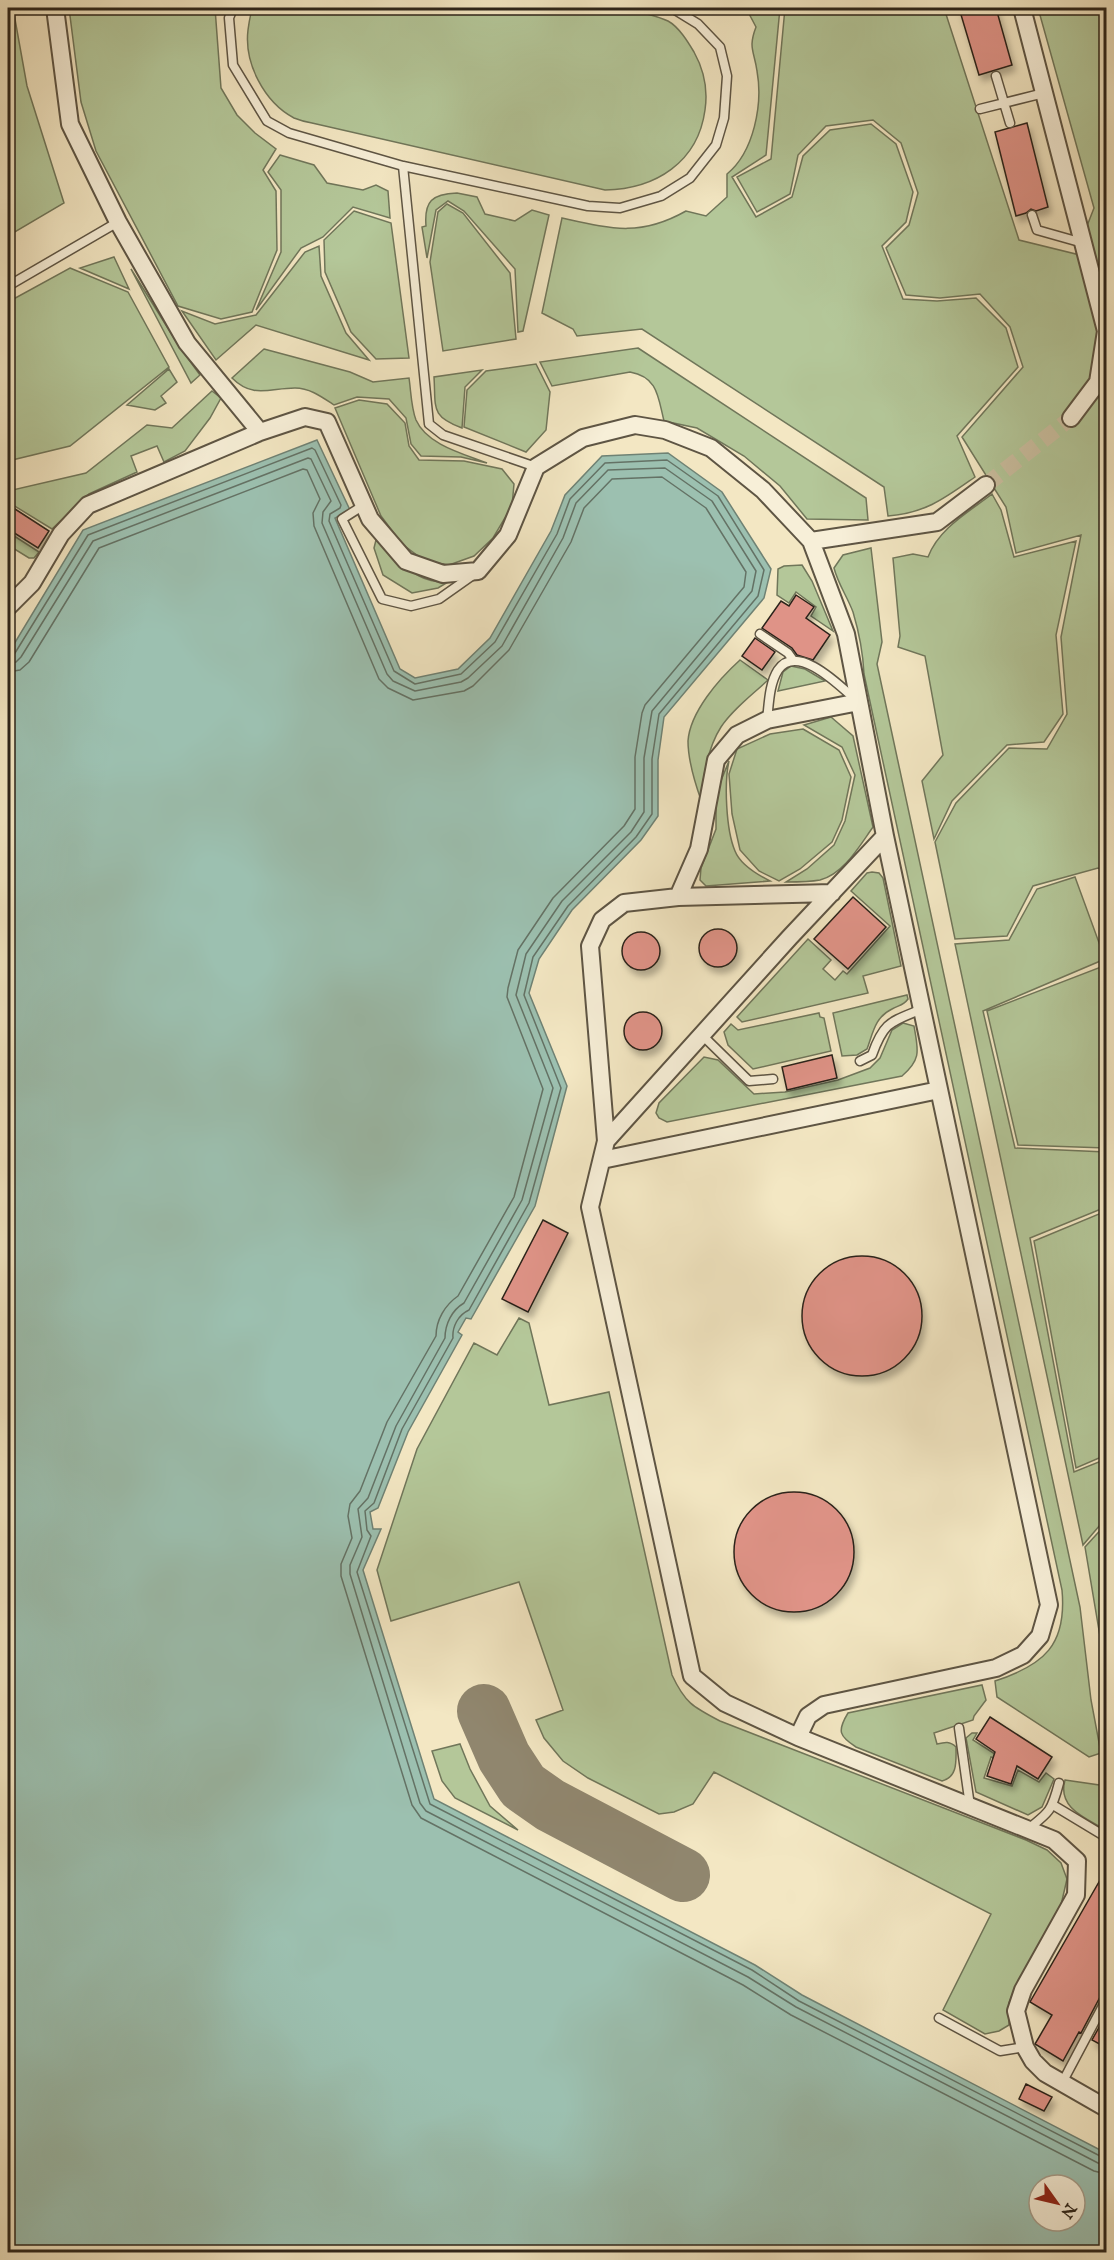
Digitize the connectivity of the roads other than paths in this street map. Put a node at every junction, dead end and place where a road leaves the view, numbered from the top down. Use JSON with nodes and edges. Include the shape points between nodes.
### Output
{"nodes":[{"id":1,"x":55,"y":8,"type":"edge"},
{"id":2,"x":233,"y":8,"type":"edge"},
{"id":3,"x":672,"y":8,"type":"edge"},
{"id":4,"x":1022,"y":8,"type":"edge"},
{"id":5,"x":996,"y":76,"type":"dead end"},
{"id":6,"x":1044,"y":93,"type":"junction"},
{"id":7,"x":1005,"y":103,"type":"junction"},
{"id":8,"x":980,"y":109,"type":"dead end"},
{"id":9,"x":1010,"y":123,"type":"dead end"},
{"id":10,"x":404,"y":166,"type":"junction"},
{"id":11,"x":1032,"y":215,"type":"dead end"},
{"id":12,"x":118,"y":222,"type":"junction"},
{"id":13,"x":1083,"y":243,"type":"junction"},
{"id":14,"x":8,"y":286,"type":"edge"},
{"id":15,"x":1071,"y":418,"type":"tunnel mouth"},
{"id":16,"x":260,"y":432,"type":"junction"},
{"id":17,"x":536,"y":467,"type":"junction"},
{"id":18,"x":986,"y":485,"type":"tunnel mouth"},
{"id":19,"x":364,"y":505,"type":"junction"},
{"id":20,"x":811,"y":541,"type":"junction"},
{"id":21,"x":478,"y":571,"type":"junction"},
{"id":22,"x":8,"y":607,"type":"edge"},
{"id":23,"x":760,"y":634,"type":"dead end"},
{"id":24,"x":794,"y":660,"type":"junction"},
{"id":25,"x":859,"y":702,"type":"junction"},
{"id":26,"x":767,"y":720,"type":"junction"},
{"id":27,"x":885,"y":836,"type":"junction"},
{"id":28,"x":832,"y":893,"type":"junction"},
{"id":29,"x":678,"y":897,"type":"junction"},
{"id":30,"x":922,"y":1009,"type":"junction"},
{"id":31,"x":702,"y":1035,"type":"junction"},
{"id":32,"x":860,"y":1061,"type":"dead end"},
{"id":33,"x":773,"y":1079,"type":"dead end"},
{"id":34,"x":939,"y":1090,"type":"junction"},
{"id":35,"x":606,"y":1141,"type":"junction"},
{"id":36,"x":602,"y":1160,"type":"junction"},
{"id":37,"x":960,"y":1728,"type":"dead end"},
{"id":38,"x":798,"y":1737,"type":"junction"},
{"id":39,"x":1059,"y":1783,"type":"dead end"},
{"id":40,"x":970,"y":1806,"type":"junction"},
{"id":41,"x":1053,"y":1806,"type":"junction"},
{"id":42,"x":1028,"y":1830,"type":"junction"},
{"id":43,"x":1107,"y":1837,"type":"edge"},
{"id":44,"x":1107,"y":2000,"type":"edge"},
{"id":45,"x":939,"y":2019,"type":"dead end"},
{"id":46,"x":1025,"y":2047,"type":"junction"},
{"id":47,"x":1062,"y":2083,"type":"junction"},
{"id":48,"x":1107,"y":2108,"type":"edge"}],
"edges":[{"from":1,"to":12,"type":"street","via":[[70,124]]},
{"from":2,"to":10,"type":"lane","via":[[229,18],[233,65],[267,121],[289,133]]},
{"from":3,"to":10,"type":"lane","via":[[698,24],[720,47],[727,76],[724,118],[716,145],[690,178],[661,196],[620,208],[588,206]]},
{"from":4,"to":6,"type":"street"},
{"from":5,"to":7,"type":"lane"},
{"from":6,"to":7,"type":"lane"},
{"from":6,"to":13,"type":"street"},
{"from":7,"to":8,"type":"lane"},
{"from":7,"to":9,"type":"lane"},
{"from":10,"to":17,"type":"lane","via":[[429,424],[443,435]]},
{"from":11,"to":13,"type":"lane","via":[[1037,230]]},
{"from":12,"to":14,"type":"lane"},
{"from":12,"to":16,"type":"street","via":[[187,343]]},
{"from":13,"to":15,"type":"street","via":[[1106,331],[1098,382]]},
{"from":16,"to":19,"type":"street","via":[[305,417],[327,422]]},
{"from":16,"to":22,"type":"street","via":[[88,505],[62,534],[32,583]]},
{"from":17,"to":20,"type":"street","via":[[583,438],[635,425],[664,430],[711,448],[763,490]]},
{"from":17,"to":21,"type":"street","via":[[508,535]]},
{"from":18,"to":20,"type":"street","via":[[937,522]]},
{"from":19,"to":21,"type":"street","via":[[370,519],[406,561],[443,574]]},
{"from":19,"to":21,"type":"lane","via":[[342,519],[382,599],[411,606],[439,599]]},
{"from":20,"to":25,"type":"street","via":[[846,634]]},
{"from":23,"to":24,"type":"lane"},
{"from":24,"to":25,"type":"lane","via":[[817,669]]},
{"from":24,"to":26,"type":"lane","via":[[778,670],[771,686]]},
{"from":25,"to":26,"type":"street"},
{"from":25,"to":27,"type":"street"},
{"from":26,"to":29,"type":"street","via":[[736,735],[716,760],[699,849]]},
{"from":27,"to":28,"type":"street"},
{"from":27,"to":30,"type":"street"},
{"from":28,"to":29,"type":"street"},
{"from":28,"to":31,"type":"street"},
{"from":29,"to":35,"type":"street","via":[[624,903],[602,920],[590,946]]},
{"from":30,"to":32,"type":"lane","via":[[888,1024],[872,1055]]},
{"from":30,"to":34,"type":"street"},
{"from":31,"to":33,"type":"lane","via":[[749,1081]]},
{"from":31,"to":35,"type":"street"},
{"from":34,"to":36,"type":"street"},
{"from":34,"to":38,"type":"street","via":[[1049,1605],[1040,1635],[1023,1655],[996,1668],[824,1705],[808,1716]]},
{"from":35,"to":36,"type":"street"},
{"from":36,"to":38,"type":"street","via":[[590,1206],[692,1676],[724,1703]]},
{"from":37,"to":40,"type":"lane"},
{"from":38,"to":40,"type":"street"},
{"from":39,"to":41,"type":"lane"},
{"from":40,"to":42,"type":"street"},
{"from":41,"to":42,"type":"lane","via":[[1047,1816]]},
{"from":41,"to":43,"type":"lane"},
{"from":42,"to":46,"type":"street","via":[[1054,1840],[1077,1861],[1076,1895],[1023,1990],[1016,2011]]},
{"from":44,"to":47,"type":"lane"},
{"from":45,"to":46,"type":"lane","via":[[1000,2051]]},
{"from":46,"to":47,"type":"street","via":[[1045,2073]]},
{"from":47,"to":48,"type":"street"}]}
